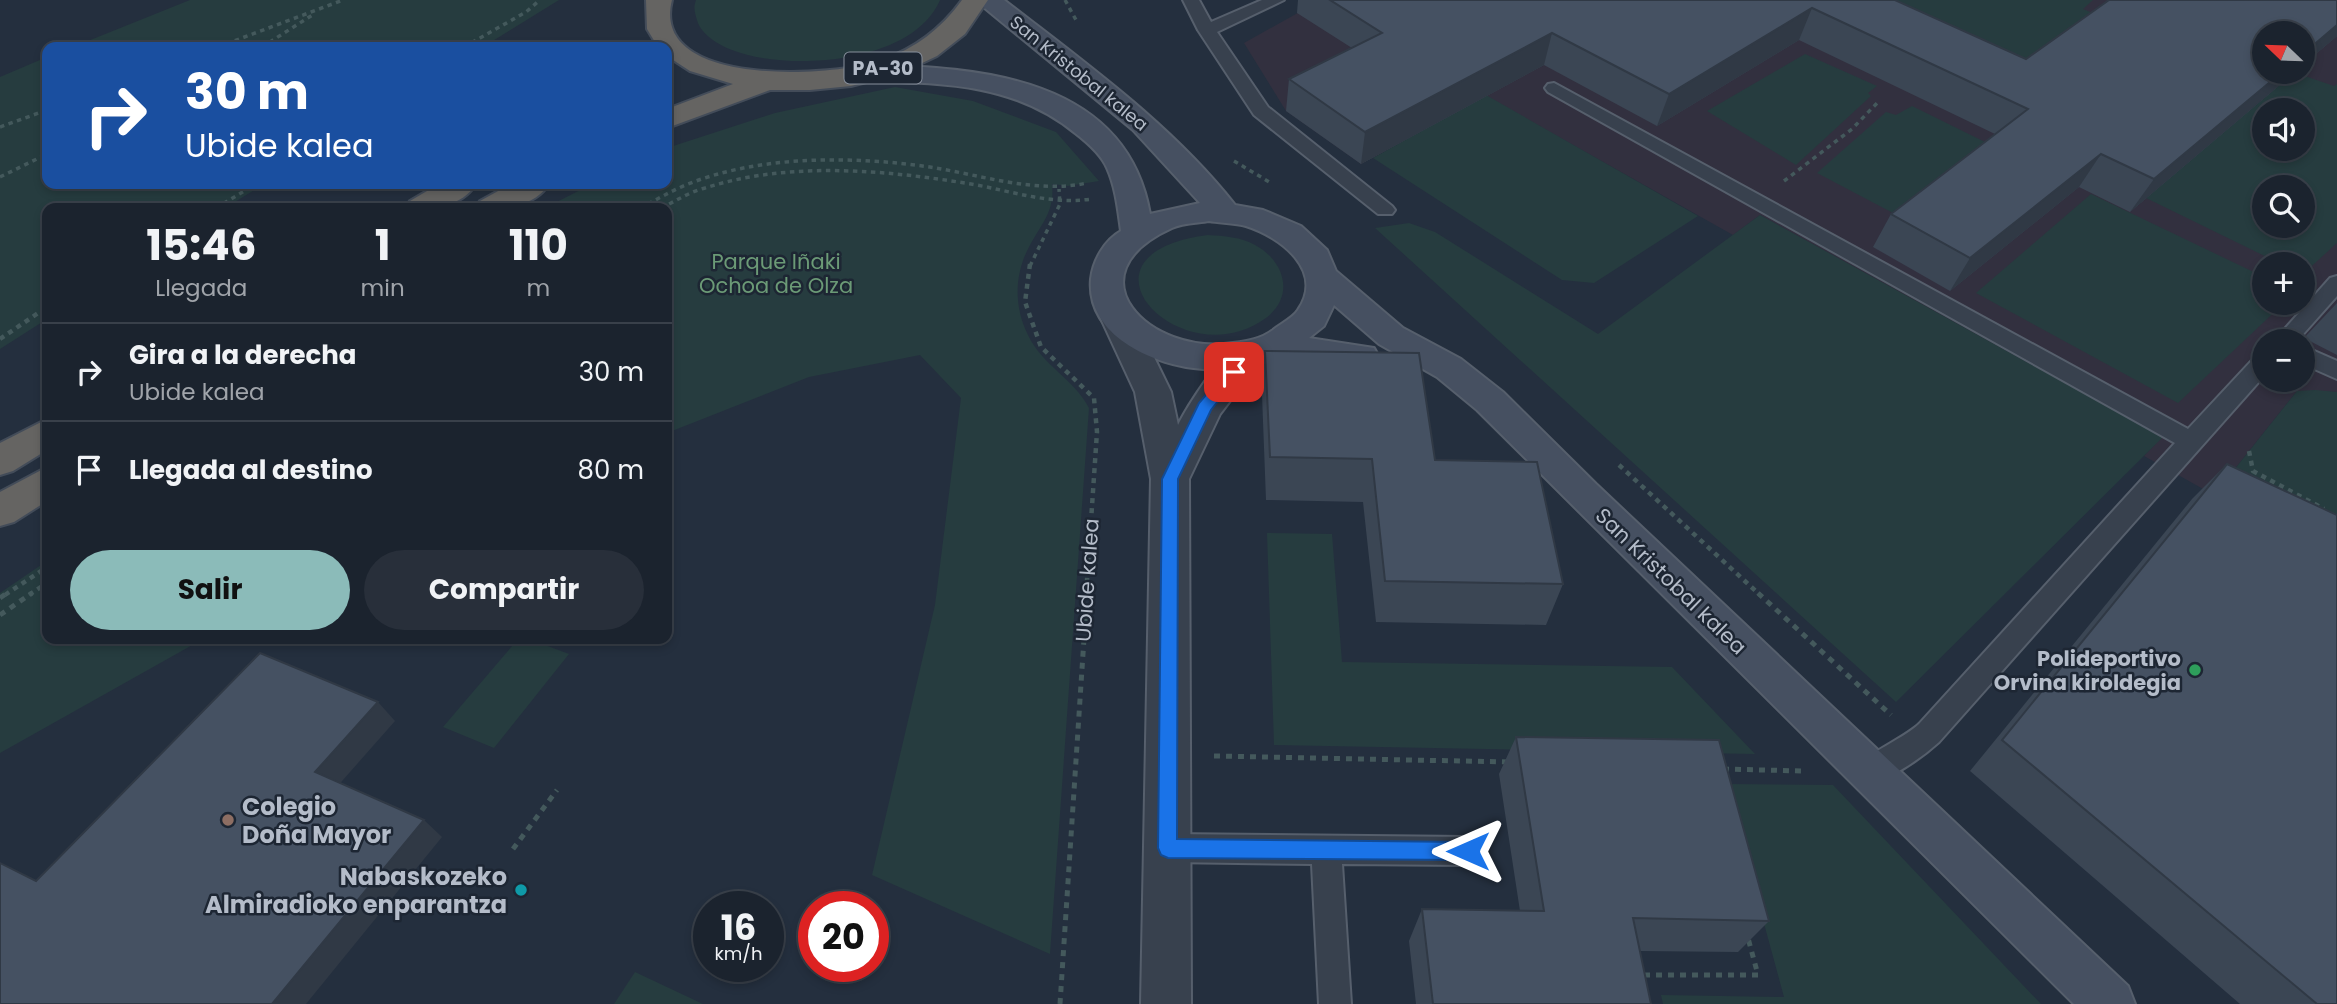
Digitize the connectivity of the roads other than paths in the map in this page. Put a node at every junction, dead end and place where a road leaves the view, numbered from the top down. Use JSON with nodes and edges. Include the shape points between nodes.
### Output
{"nodes":[{"id":1,"x":659,"y":0,"type":"edge"},
{"id":2,"x":975,"y":0,"type":"edge"},
{"id":3,"x":988,"y":0,"type":"edge"},
{"id":4,"x":1191,"y":0,"type":"edge"},
{"id":5,"x":1276,"y":0,"type":"edge"},
{"id":6,"x":1207,"y":30,"type":"junction"},
{"id":7,"x":654,"y":40,"type":"edge"},
{"id":8,"x":672,"y":51,"type":"edge"},
{"id":9,"x":867,"y":73,"type":"junction"},
{"id":10,"x":765,"y":82,"type":"junction"},
{"id":11,"x":1554,"y":88,"type":"dead end"},
{"id":12,"x":672,"y":117,"type":"edge"},
{"id":13,"x":453,"y":189,"type":"edge"},
{"id":14,"x":525,"y":189,"type":"edge"},
{"id":15,"x":429,"y":203,"type":"edge"},
{"id":16,"x":500,"y":203,"type":"edge"},
{"id":17,"x":1223,"y":211,"type":"junction"},
{"id":18,"x":1385,"y":211,"type":"dead end"},
{"id":19,"x":1137,"y":232,"type":"junction"},
{"id":20,"x":1325,"y":279,"type":"junction"},
{"id":21,"x":2337,"y":283,"type":"edge"},
{"id":22,"x":1114,"y":310,"type":"junction"},
{"id":23,"x":2296,"y":329,"type":"edge"},
{"id":24,"x":1260,"y":352,"type":"junction"},
{"id":25,"x":2315,"y":360,"type":"edge"},
{"id":26,"x":2337,"y":371,"type":"edge"},
{"id":27,"x":2252,"y":375,"type":"edge"},
{"id":28,"x":1472,"y":389,"type":"junction"},
{"id":29,"x":42,"y":436,"type":"edge"},
{"id":30,"x":2192,"y":441,"type":"junction"},
{"id":31,"x":0,"y":461,"type":"edge"},
{"id":32,"x":1170,"y":479,"type":"junction"},
{"id":33,"x":42,"y":485,"type":"edge"},
{"id":34,"x":0,"y":511,"type":"edge"},
{"id":35,"x":1869,"y":772,"type":"junction"},
{"id":36,"x":1168,"y":848,"type":"junction"},
{"id":37,"x":1326,"y":850,"type":"junction"},
{"id":38,"x":1468,"y":851,"type":"dead end"},
{"id":39,"x":1166,"y":1004,"type":"edge"},
{"id":40,"x":1335,"y":1004,"type":"edge"},
{"id":41,"x":2110,"y":1004,"type":"edge"}],
"edges":[{"from":1,"to":7,"type":"highway","number":"PA-30"},
{"from":2,"to":9,"type":"highway","number":"PA-30","via":[[968,16],[944,39],[910,59]]},
{"from":3,"to":17,"type":"main road","name":"San Kristobal kalea","via":[[1121,104],[1199,178]]},
{"from":4,"to":6,"type":"lane"},
{"from":5,"to":6,"type":"lane"},
{"from":6,"to":18,"type":"lane","via":[[1261,111]]},
{"from":8,"to":10,"type":"highway","number":"PA-30","via":[[717,73]]},
{"from":9,"to":10,"type":"highway","number":"PA-30","via":[[816,82]]},
{"from":9,"to":19,"type":"main road","name":"San Kristobal kalea","via":[[956,75],[1051,100],[1091,130],[1118,160],[1130,191]]},
{"from":10,"to":12,"type":"highway","number":"PA-30"},
{"from":11,"to":30,"type":"lane"},
{"from":13,"to":15,"type":"highway"},
{"from":14,"to":16,"type":"highway"},
{"from":17,"to":19,"type":"main road","via":[[1162,219]]},
{"from":17,"to":20,"type":"main road","via":[[1253,216],[1291,233],[1317,259]]},
{"from":19,"to":22,"type":"main road","via":[[1119,248],[1108,268],[1106,289]]},
{"from":20,"to":24,"type":"main road","via":[[1323,300],[1313,319],[1296,336]]},
{"from":20,"to":28,"type":"main road","name":"San Kristobal kalea","via":[[1391,335],[1449,368]]},
{"from":21,"to":23,"type":"lane"},
{"from":22,"to":24,"type":"main road","via":[[1130,329],[1153,344],[1183,354],[1216,358]]},
{"from":22,"to":32,"type":"street","via":[[1153,393]]},
{"from":24,"to":28,"type":"main road","name":"San Kristobal kalea","via":[[1366,357]]},
{"from":24,"to":32,"type":"street","via":[[1205,407]]},
{"from":25,"to":26,"type":"lane"},
{"from":27,"to":30,"type":"lane"},
{"from":28,"to":35,"type":"main road","name":"San Kristobal kalea","via":[[1490,401]]},
{"from":29,"to":31,"type":"highway"},
{"from":30,"to":35,"type":"lane","via":[[1929,733]]},
{"from":32,"to":36,"type":"street"},
{"from":33,"to":34,"type":"highway"},
{"from":35,"to":41,"type":"main road","name":"San Kristobal kalea"},
{"from":36,"to":37,"type":"lane"},
{"from":36,"to":39,"type":"street"},
{"from":37,"to":38,"type":"lane"},
{"from":37,"to":40,"type":"lane"}]}
